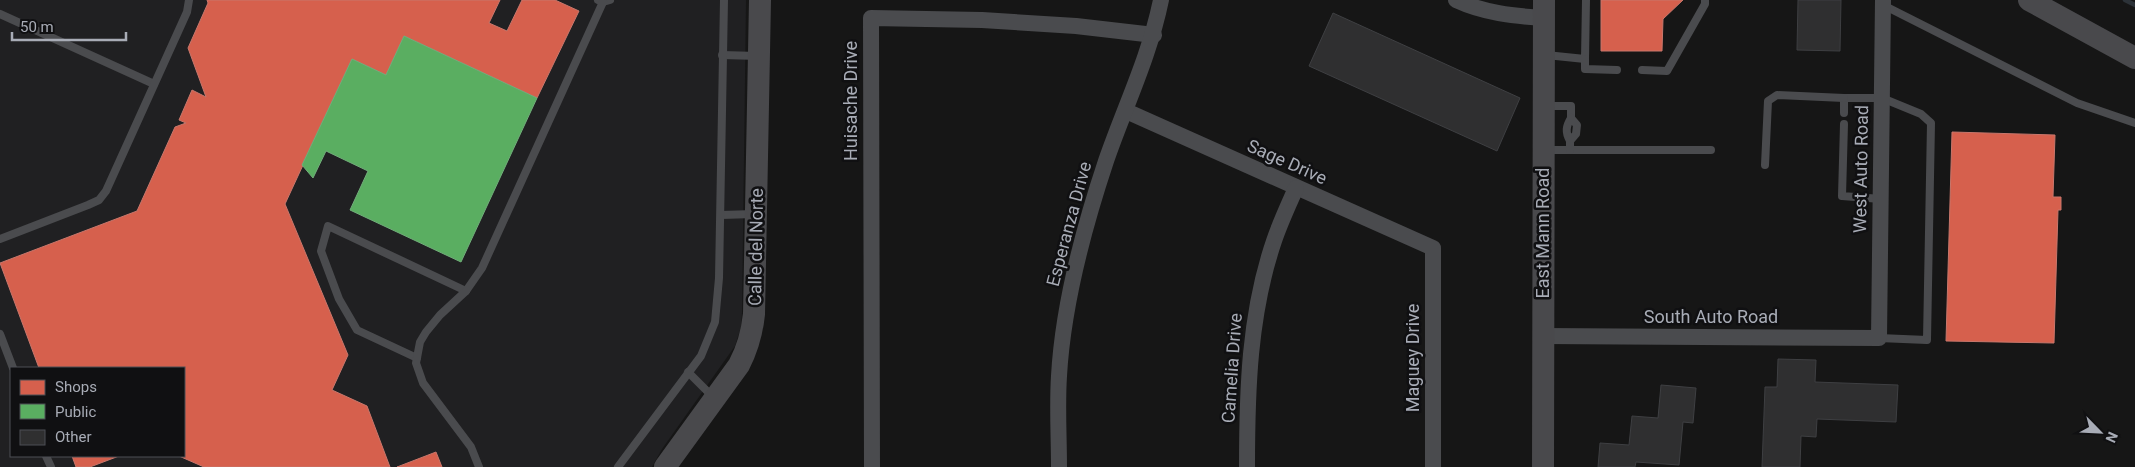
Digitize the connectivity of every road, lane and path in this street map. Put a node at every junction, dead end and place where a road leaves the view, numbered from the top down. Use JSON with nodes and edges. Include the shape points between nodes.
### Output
{"nodes":[{"id":1,"x":189,"y":0,"type":"edge"},
{"id":2,"x":724,"y":0,"type":"edge"},
{"id":3,"x":760,"y":0,"type":"edge"},
{"id":4,"x":1161,"y":0,"type":"edge"},
{"id":5,"x":1456,"y":0,"type":"edge"},
{"id":6,"x":1586,"y":0,"type":"edge"},
{"id":7,"x":1705,"y":0,"type":"edge"},
{"id":8,"x":2029,"y":0,"type":"edge"},
{"id":9,"x":604,"y":1,"type":"edge"},
{"id":10,"x":1883,"y":2,"type":"edge"},
{"id":11,"x":1544,"y":9,"type":"edge"},
{"id":12,"x":0,"y":14,"type":"edge"},
{"id":13,"x":1154,"y":36,"type":"junction"},
{"id":14,"x":1544,"y":55,"type":"junction"},
{"id":15,"x":722,"y":56,"type":"junction"},
{"id":16,"x":759,"y":56,"type":"junction"},
{"id":17,"x":1585,"y":58,"type":"junction"},
{"id":18,"x":2135,"y":58,"type":"edge"},
{"id":19,"x":1617,"y":70,"type":"dead end"},
{"id":20,"x":1642,"y":70,"type":"dead end"},
{"id":21,"x":154,"y":84,"type":"junction"},
{"id":22,"x":1844,"y":98,"type":"junction"},
{"id":23,"x":1882,"y":98,"type":"junction"},
{"id":24,"x":1544,"y":106,"type":"junction"},
{"id":25,"x":1126,"y":111,"type":"junction"},
{"id":26,"x":1844,"y":113,"type":"dead end"},
{"id":27,"x":2135,"y":123,"type":"edge"},
{"id":28,"x":1844,"y":124,"type":"dead end"},
{"id":29,"x":1544,"y":150,"type":"junction"},
{"id":30,"x":1570,"y":150,"type":"junction"},
{"id":31,"x":1711,"y":150,"type":"dead end"},
{"id":32,"x":1766,"y":166,"type":"dead end"},
{"id":33,"x":1296,"y":188,"type":"junction"},
{"id":34,"x":1880,"y":199,"type":"junction"},
{"id":35,"x":721,"y":214,"type":"junction"},
{"id":36,"x":756,"y":214,"type":"junction"},
{"id":37,"x":0,"y":239,"type":"edge"},
{"id":38,"x":1433,"y":248,"type":"joint"},
{"id":39,"x":466,"y":291,"type":"junction"},
{"id":40,"x":0,"y":334,"type":"edge"},
{"id":41,"x":1543,"y":336,"type":"junction"},
{"id":42,"x":1879,"y":338,"type":"junction"},
{"id":43,"x":417,"y":358,"type":"junction"},
{"id":44,"x":13,"y":367,"type":"edge"},
{"id":45,"x":688,"y":372,"type":"junction"},
{"id":46,"x":715,"y":398,"type":"junction"},
{"id":47,"x":479,"y":467,"type":"edge"},
{"id":48,"x":618,"y":467,"type":"edge"},
{"id":49,"x":665,"y":467,"type":"edge"},
{"id":50,"x":872,"y":467,"type":"edge"},
{"id":51,"x":1059,"y":467,"type":"edge"},
{"id":52,"x":1247,"y":467,"type":"edge"},
{"id":53,"x":1433,"y":467,"type":"edge"},
{"id":54,"x":1543,"y":467,"type":"edge"}],
"edges":[{"from":1,"to":21,"type":"lane","via":[[187,12]]},
{"from":2,"to":15,"type":"lane"},
{"from":3,"to":16,"type":"street","name":"Calle del Norte"},
{"from":4,"to":13,"type":"street","name":"Esperanza Drive"},
{"from":5,"to":11,"type":"street","via":[[1508,15]]},
{"from":6,"to":17,"type":"lane"},
{"from":7,"to":20,"type":"lane","via":[[1667,71]]},
{"from":8,"to":18,"type":"street"},
{"from":9,"to":39,"type":"lane","via":[[482,268]]},
{"from":10,"to":23,"type":"street","name":"West Auto Road"},
{"from":10,"to":27,"type":"lane","via":[[2077,103]]},
{"from":11,"to":14,"type":"street","name":"East Mann Road"},
{"from":12,"to":21,"type":"lane"},
{"from":13,"to":25,"type":"street","name":"Esperanza Drive"},
{"from":13,"to":50,"type":"street","name":"Huisache Drive","via":[[1076,26],[982,20],[871,18]]},
{"from":14,"to":17,"type":"lane"},
{"from":14,"to":24,"type":"street","name":"East Mann Road"},
{"from":15,"to":16,"type":"lane"},
{"from":15,"to":35,"type":"lane"},
{"from":16,"to":36,"type":"street","name":"Calle del Norte"},
{"from":17,"to":19,"type":"lane","via":[[1585,69]]},
{"from":21,"to":37,"type":"lane","via":[[99,200]]},
{"from":22,"to":23,"type":"lane"},
{"from":22,"to":26,"type":"lane"},
{"from":22,"to":32,"type":"lane","via":[[1777,95],[1768,101]]},
{"from":23,"to":34,"type":"street","name":"West Auto Road"},
{"from":23,"to":42,"type":"lane","via":[[1921,114],[1931,124],[1927,340]]},
{"from":24,"to":29,"type":"street","name":"East Mann Road"},
{"from":24,"to":30,"type":"lane","via":[[1571,106],[1576,134],[1570,140]]},
{"from":25,"to":33,"type":"street","name":"Sage Drive"},
{"from":25,"to":51,"type":"street","name":"Esperanza Drive","via":[[1084,234],[1068,309],[1059,376]]},
{"from":28,"to":34,"type":"lane","via":[[1842,196]]},
{"from":29,"to":30,"type":"lane"},
{"from":29,"to":41,"type":"street","name":"East Mann Road"},
{"from":30,"to":31,"type":"lane"},
{"from":33,"to":38,"type":"street","name":"Sage Drive"},
{"from":33,"to":52,"type":"street","name":"Camelia Drive","via":[[1274,241],[1256,307],[1249,366]]},
{"from":34,"to":42,"type":"street","name":"West Auto Road"},
{"from":35,"to":36,"type":"lane"},
{"from":35,"to":45,"type":"lane","via":[[715,322],[701,356]]},
{"from":36,"to":46,"type":"street","name":"Calle del Norte","via":[[752,334],[739,365]]},
{"from":38,"to":53,"type":"street","name":"Maguey Drive"},
{"from":39,"to":43,"type":"lane","via":[[426,332]]},
{"from":39,"to":43,"type":"lane","via":[[328,226],[322,251],[339,299],[357,330]]},
{"from":40,"to":44,"type":"lane"},
{"from":41,"to":42,"type":"street","name":"South Auto Road"},
{"from":41,"to":54,"type":"street","name":"East Mann Road"},
{"from":43,"to":47,"type":"lane","via":[[417,370],[423,383],[471,446]]},
{"from":45,"to":46,"type":"lane"},
{"from":45,"to":48,"type":"lane"},
{"from":46,"to":49,"type":"street","name":"Calle del Norte"}]}
